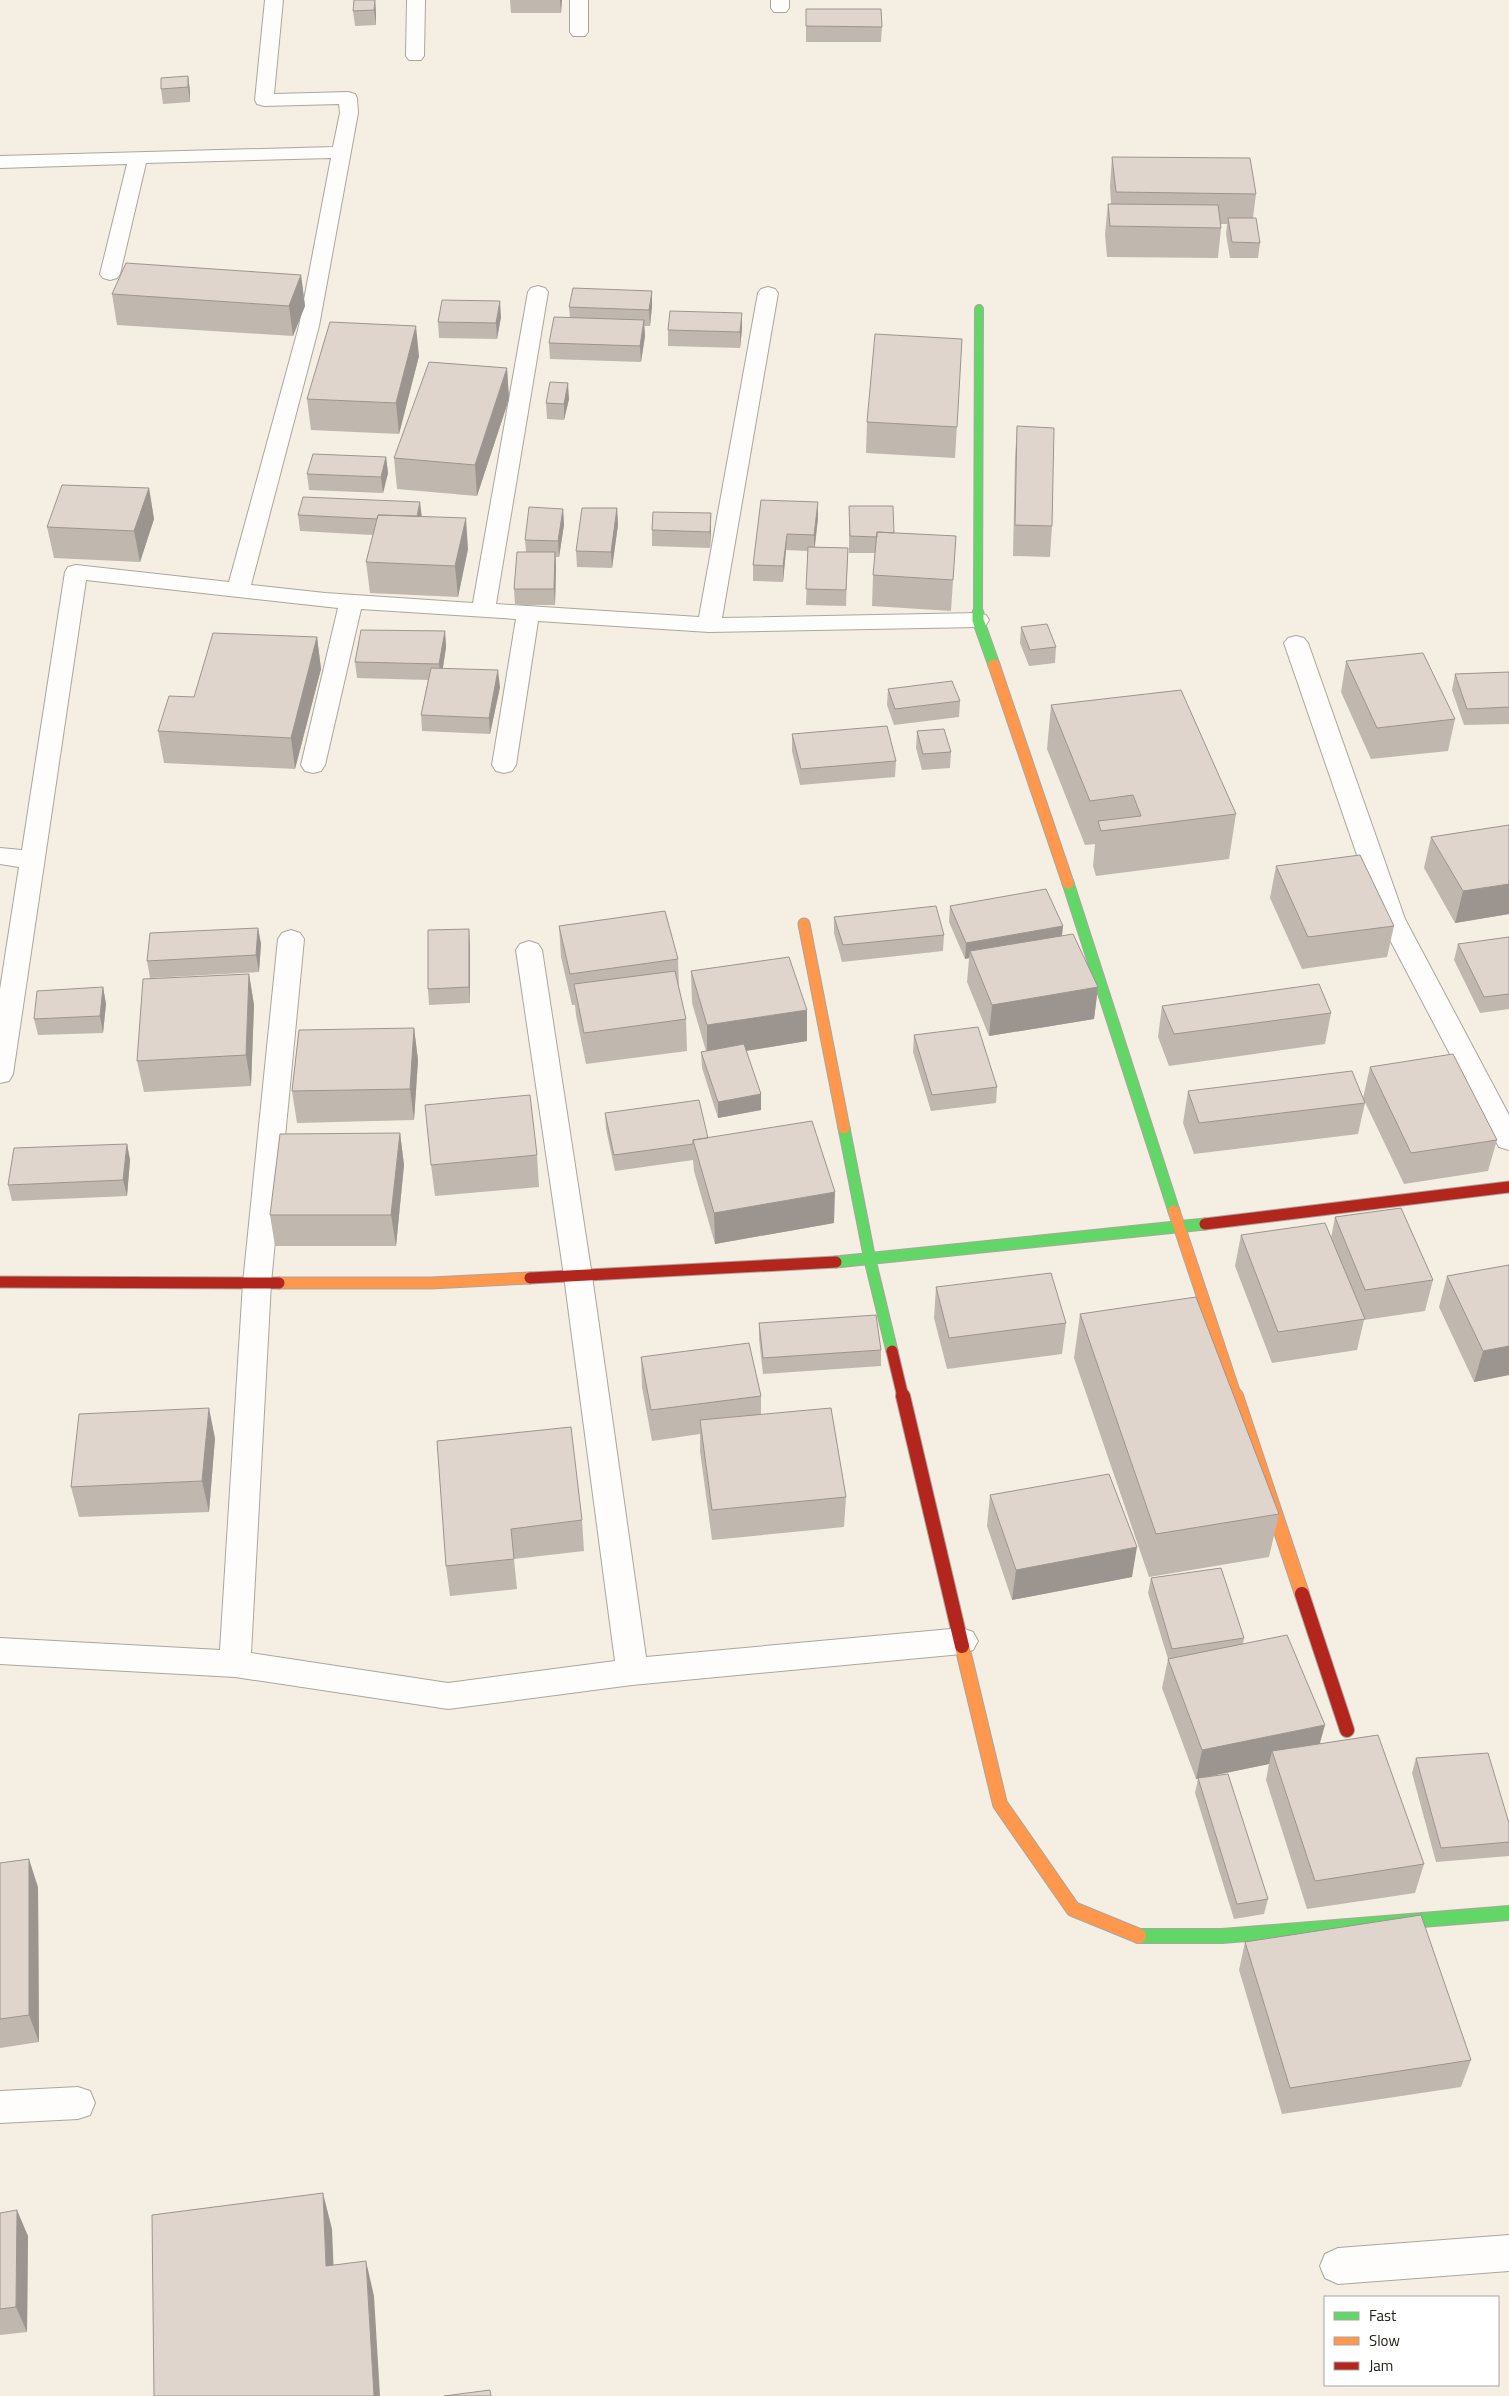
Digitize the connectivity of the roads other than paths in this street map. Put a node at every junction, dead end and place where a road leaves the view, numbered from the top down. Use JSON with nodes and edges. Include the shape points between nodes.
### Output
{"nodes":[{"id":1,"x":274,"y":0,"type":"edge"},
{"id":2,"x":416,"y":0,"type":"edge"},
{"id":3,"x":579,"y":0,"type":"edge"},
{"id":4,"x":579,"y":32,"type":"dead end"},
{"id":5,"x":415,"y":56,"type":"dead end"},
{"id":6,"x":342,"y":152,"type":"junction"},
{"id":7,"x":138,"y":158,"type":"junction"},
{"id":8,"x":0,"y":162,"type":"edge"},
{"id":9,"x":110,"y":274,"type":"dead end"},
{"id":10,"x":538,"y":292,"type":"dead end"},
{"id":11,"x":768,"y":293,"type":"dead end"},
{"id":12,"x":979,"y":310,"type":"dead end"},
{"id":13,"x":238,"y":591,"type":"junction"},
{"id":14,"x":351,"y":602,"type":"junction"},
{"id":15,"x":483,"y":611,"type":"junction"},
{"id":16,"x":528,"y":613,"type":"junction"},
{"id":17,"x":978,"y":620,"type":"junction"},
{"id":18,"x":710,"y":625,"type":"junction"},
{"id":19,"x":1296,"y":642,"type":"dead end"},
{"id":20,"x":312,"y":765,"type":"dead end"},
{"id":21,"x":504,"y":765,"type":"dead end"},
{"id":22,"x":0,"y":856,"type":"edge"},
{"id":23,"x":33,"y":860,"type":"junction"},
{"id":24,"x":804,"y":924,"type":"dead end"},
{"id":25,"x":291,"y":939,"type":"dead end"},
{"id":26,"x":529,"y":950,"type":"dead end"},
{"id":27,"x":0,"y":1074,"type":"edge"},
{"id":28,"x":1509,"y":1140,"type":"edge"},
{"id":29,"x":1509,"y":1187,"type":"edge"},
{"id":30,"x":1179,"y":1227,"type":"junction"},
{"id":31,"x":870,"y":1260,"type":"junction"},
{"id":32,"x":578,"y":1276,"type":"junction"},
{"id":33,"x":0,"y":1282,"type":"edge"},
{"id":34,"x":257,"y":1283,"type":"junction"},
{"id":35,"x":962,"y":1641,"type":"junction"},
{"id":36,"x":0,"y":1650,"type":"edge"},
{"id":37,"x":235,"y":1664,"type":"junction"},
{"id":38,"x":632,"y":1672,"type":"junction"},
{"id":39,"x":1347,"y":1730,"type":"dead end"},
{"id":40,"x":1509,"y":1913,"type":"edge"},
{"id":41,"x":78,"y":2103,"type":"dead end"},
{"id":42,"x":0,"y":2107,"type":"edge"},
{"id":43,"x":1509,"y":2253,"type":"edge"},
{"id":44,"x":1338,"y":2266,"type":"dead end"}],
"edges":[{"from":1,"to":6,"type":"street","via":[[264,100],[348,98],[350,113]]},
{"from":2,"to":5,"type":"street"},
{"from":3,"to":4,"type":"street"},
{"from":6,"to":7,"type":"street"},
{"from":6,"to":13,"type":"street","via":[[309,326]]},
{"from":7,"to":8,"type":"street"},
{"from":7,"to":9,"type":"street"},
{"from":10,"to":15,"type":"street"},
{"from":11,"to":18,"type":"street"},
{"from":12,"to":17,"type":"street"},
{"from":13,"to":14,"type":"street"},
{"from":13,"to":23,"type":"street","via":[[76,572]]},
{"from":14,"to":15,"type":"street"},
{"from":14,"to":20,"type":"street"},
{"from":15,"to":16,"type":"street"},
{"from":16,"to":18,"type":"street"},
{"from":16,"to":21,"type":"street"},
{"from":17,"to":18,"type":"street"},
{"from":17,"to":30,"type":"street","via":[[1077,908]]},
{"from":19,"to":28,"type":"street","via":[[1392,919]]},
{"from":22,"to":23,"type":"street"},
{"from":23,"to":27,"type":"street"},
{"from":24,"to":31,"type":"street"},
{"from":25,"to":34,"type":"street"},
{"from":26,"to":32,"type":"street"},
{"from":29,"to":30,"type":"street"},
{"from":30,"to":31,"type":"street"},
{"from":30,"to":39,"type":"street"},
{"from":31,"to":32,"type":"street"},
{"from":31,"to":35,"type":"street"},
{"from":32,"to":34,"type":"street","via":[[431,1283]]},
{"from":32,"to":38,"type":"street"},
{"from":33,"to":34,"type":"street"},
{"from":34,"to":37,"type":"street"},
{"from":35,"to":38,"type":"street"},
{"from":35,"to":40,"type":"street","via":[[1000,1804],[1073,1909],[1135,1936],[1222,1936]]},
{"from":36,"to":37,"type":"street"},
{"from":37,"to":38,"type":"street","via":[[448,1696]]},
{"from":41,"to":42,"type":"street"},
{"from":43,"to":44,"type":"street"}]}
